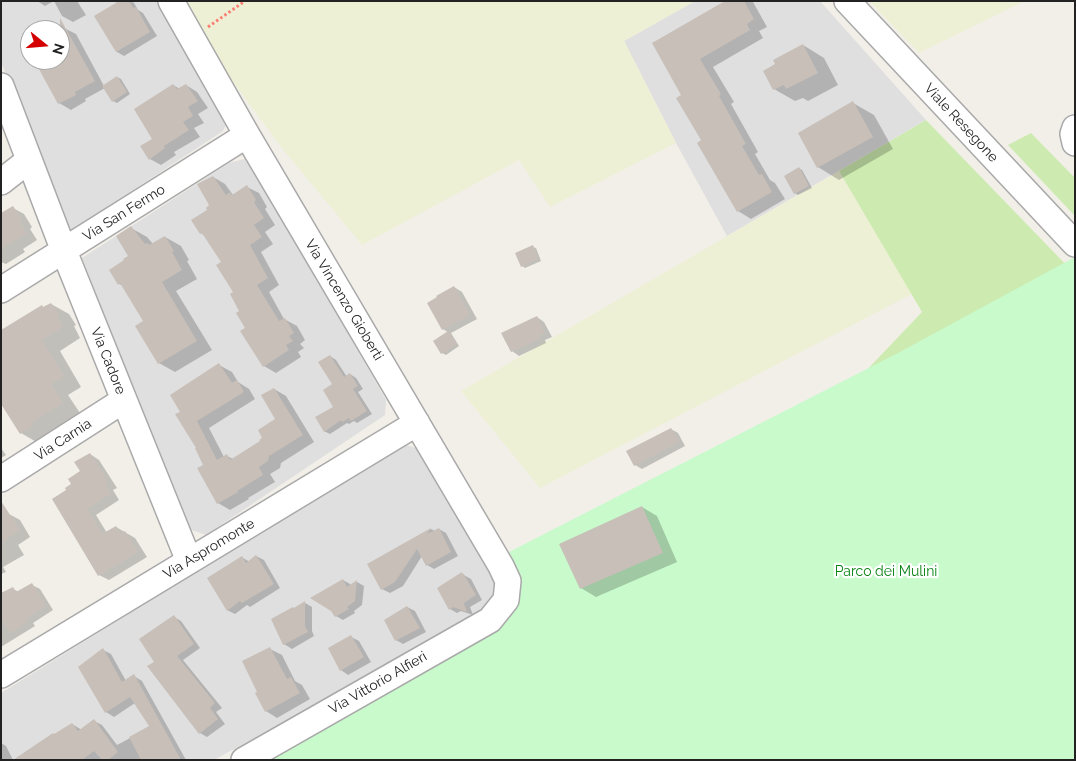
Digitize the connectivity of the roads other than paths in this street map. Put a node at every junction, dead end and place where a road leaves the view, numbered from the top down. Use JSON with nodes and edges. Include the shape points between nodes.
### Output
{"nodes":[{"id":1,"x":171,"y":1,"type":"edge"},
{"id":2,"x":847,"y":1,"type":"edge"},
{"id":3,"x":1,"y":86,"type":"edge"},
{"id":4,"x":1075,"y":128,"type":"edge"},
{"id":5,"x":247,"y":135,"type":"junction"},
{"id":6,"x":1075,"y":143,"type":"edge"},
{"id":7,"x":29,"y":160,"type":"junction"},
{"id":8,"x":1,"y":182,"type":"edge"},
{"id":9,"x":1075,"y":244,"type":"edge"},
{"id":10,"x":64,"y":251,"type":"junction"},
{"id":11,"x":1,"y":290,"type":"edge"},
{"id":12,"x":124,"y":400,"type":"junction"},
{"id":13,"x":417,"y":423,"type":"junction"},
{"id":14,"x":1,"y":479,"type":"edge"},
{"id":15,"x":189,"y":561,"type":"junction"},
{"id":16,"x":506,"y":600,"type":"joint"},
{"id":17,"x":1,"y":675,"type":"edge"},
{"id":18,"x":244,"y":760,"type":"edge"}],
"edges":[{"from":1,"to":5,"type":"street","name":"Via Vincenzo Gioberti"},
{"from":2,"to":9,"type":"street","name":"Viale Resegone"},
{"from":3,"to":7,"type":"street","name":"Via Cadore"},
{"from":4,"to":6,"type":"street","via":[[1072,134]]},
{"from":5,"to":10,"type":"street","name":"Via San Fermo"},
{"from":5,"to":13,"type":"street","name":"Via Vincenzo Gioberti"},
{"from":7,"to":8,"type":"street"},
{"from":7,"to":10,"type":"street","name":"Via Cadore"},
{"from":10,"to":11,"type":"street","name":"Via San Fermo"},
{"from":10,"to":12,"type":"street","name":"Via Cadore"},
{"from":12,"to":14,"type":"street","name":"Via Carnia"},
{"from":12,"to":15,"type":"street","name":"Via Cadore"},
{"from":13,"to":15,"type":"street","name":"Via Aspromonte"},
{"from":13,"to":16,"type":"street","name":"Via Vincenzo Gioberti","via":[[501,566],[508,581]]},
{"from":15,"to":17,"type":"street","name":"Via Aspromonte"},
{"from":16,"to":18,"type":"street","name":"Via Vittorio Alfieri","via":[[490,620]]}]}
